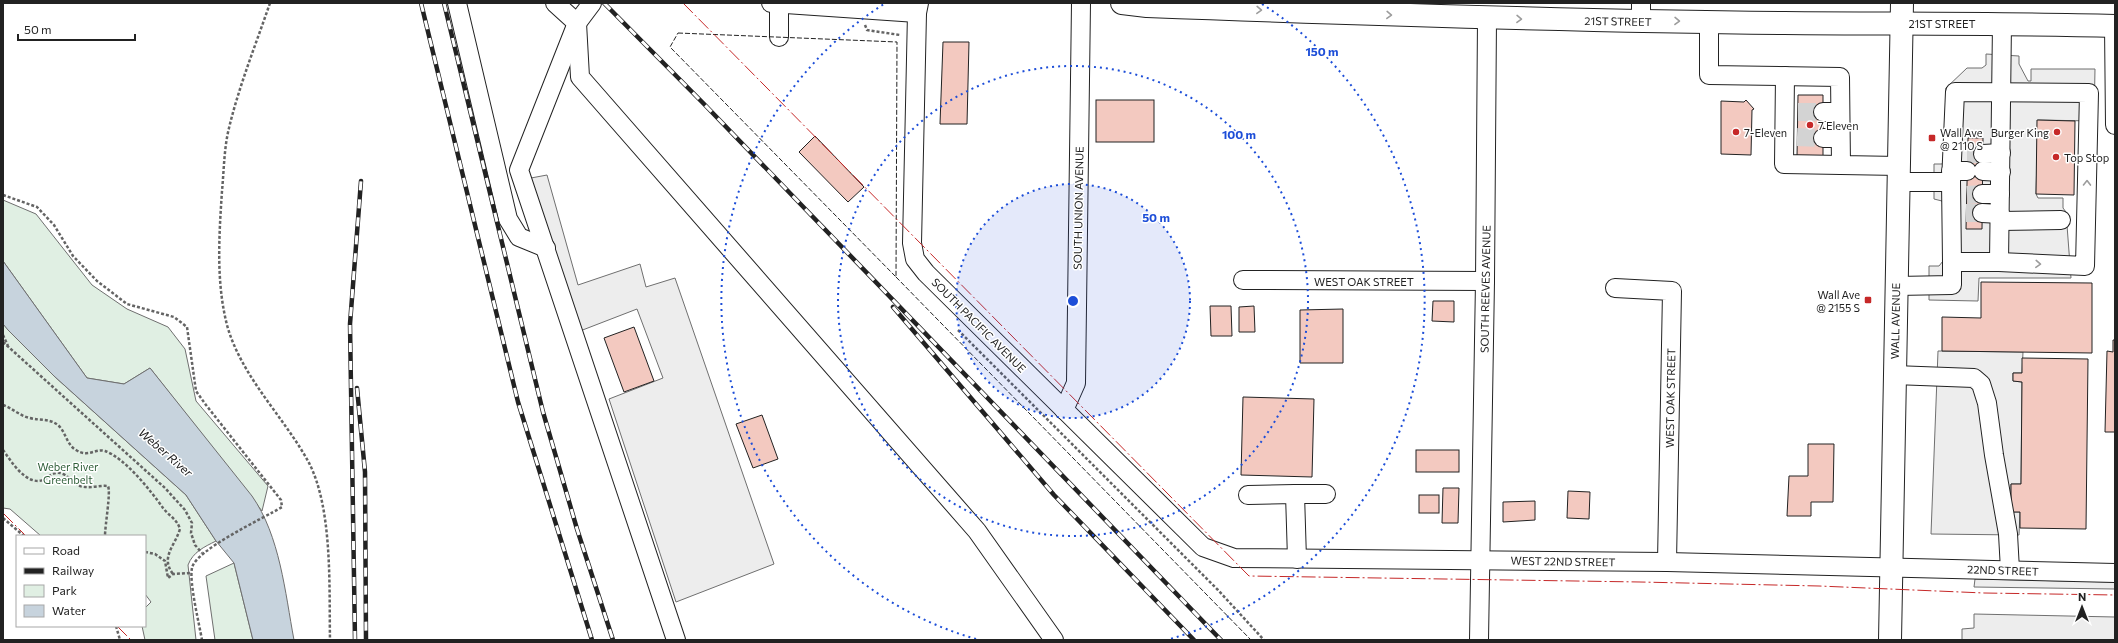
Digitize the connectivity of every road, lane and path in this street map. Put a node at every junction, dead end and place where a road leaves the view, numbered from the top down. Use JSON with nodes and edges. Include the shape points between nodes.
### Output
{"nodes":[{"id":1,"x":270,"y":3,"type":"edge"},
{"id":2,"x":457,"y":3,"type":"edge"},
{"id":3,"x":555,"y":3,"type":"edge"},
{"id":4,"x":592,"y":3,"type":"edge"},
{"id":5,"x":775,"y":3,"type":"edge"},
{"id":6,"x":1081,"y":3,"type":"edge"},
{"id":7,"x":1122,"y":3,"type":"edge"},
{"id":8,"x":918,"y":8,"type":"edge"},
{"id":9,"x":1641,"y":12,"type":"edge"},
{"id":10,"x":1902,"y":13,"type":"edge"},
{"id":11,"x":1487,"y":18,"type":"junction"},
{"id":12,"x":1709,"y":22,"type":"junction"},
{"id":13,"x":864,"y":23,"type":"dead end"},
{"id":14,"x":2002,"y":23,"type":"junction"},
{"id":15,"x":577,"y":24,"type":"junction"},
{"id":16,"x":2115,"y":26,"type":"edge"},
{"id":17,"x":779,"y":37,"type":"dead end"},
{"id":18,"x":916,"y":40,"type":"junction"},
{"id":19,"x":1784,"y":76,"type":"junction"},
{"id":20,"x":2002,"y":93,"type":"junction"},
{"id":21,"x":2115,"y":125,"type":"edge"},
{"id":22,"x":2001,"y":153,"type":"junction"},
{"id":23,"x":1841,"y":165,"type":"junction"},
{"id":24,"x":2001,"y":172,"type":"junction"},
{"id":25,"x":1898,"y":174,"type":"junction"},
{"id":26,"x":1965,"y":174,"type":"junction"},
{"id":27,"x":2000,"y":194,"type":"junction"},
{"id":28,"x":3,"y":195,"type":"edge"},
{"id":29,"x":1967,"y":213,"type":"junction"},
{"id":30,"x":2000,"y":218,"type":"junction"},
{"id":31,"x":2061,"y":220,"type":"dead end"},
{"id":32,"x":546,"y":248,"type":"junction"},
{"id":33,"x":1952,"y":262,"type":"junction"},
{"id":34,"x":1999,"y":262,"type":"junction"},
{"id":35,"x":1243,"y":280,"type":"dead end"},
{"id":36,"x":1485,"y":281,"type":"junction"},
{"id":37,"x":1896,"y":286,"type":"junction"},
{"id":38,"x":1615,"y":288,"type":"dead end"},
{"id":39,"x":3,"y":335,"type":"edge"},
{"id":40,"x":3,"y":342,"type":"edge"},
{"id":41,"x":10,"y":348,"type":"junction"},
{"id":42,"x":1894,"y":375,"type":"junction"},
{"id":43,"x":3,"y":405,"type":"edge"},
{"id":44,"x":1064,"y":410,"type":"junction"},
{"id":45,"x":3,"y":450,"type":"edge"},
{"id":46,"x":1295,"y":494,"type":"junction"},
{"id":47,"x":1326,"y":494,"type":"dead end"},
{"id":48,"x":1248,"y":495,"type":"dead end"},
{"id":49,"x":3,"y":518,"type":"edge"},
{"id":50,"x":23,"y":535,"type":"edge"},
{"id":51,"x":105,"y":535,"type":"edge"},
{"id":52,"x":146,"y":552,"type":"edge"},
{"id":53,"x":202,"y":553,"type":"junction"},
{"id":54,"x":1234,"y":558,"type":"joint"},
{"id":55,"x":1297,"y":559,"type":"junction"},
{"id":56,"x":1479,"y":560,"type":"junction"},
{"id":57,"x":1667,"y":562,"type":"junction"},
{"id":58,"x":1891,"y":567,"type":"junction"},
{"id":59,"x":2010,"y":570,"type":"junction"},
{"id":60,"x":191,"y":573,"type":"junction"},
{"id":61,"x":2115,"y":573,"type":"edge"},
{"id":62,"x":173,"y":574,"type":"junction"},
{"id":63,"x":116,"y":627,"type":"edge"},
{"id":64,"x":120,"y":640,"type":"edge"},
{"id":65,"x":202,"y":640,"type":"edge"},
{"id":66,"x":330,"y":640,"type":"edge"},
{"id":67,"x":676,"y":640,"type":"edge"},
{"id":68,"x":1054,"y":640,"type":"edge"},
{"id":69,"x":1479,"y":640,"type":"edge"},
{"id":70,"x":1890,"y":640,"type":"edge"}],
"edges":[{"from":1,"to":66,"type":"path","via":[[229,128],[224,159],[220,222],[220,288],[228,327],[244,363],[309,462],[316,480],[324,514],[328,556]]},
{"from":2,"to":32,"type":"street","via":[[508,219],[519,237]]},
{"from":3,"to":15,"type":"street"},
{"from":4,"to":15,"type":"street"},
{"from":5,"to":8,"type":"street"},
{"from":5,"to":17,"type":"street"},
{"from":6,"to":44,"type":"street","name":"SOUTH UNION AVENUE","via":[[1076,383]]},
{"from":7,"to":11,"type":"main road","name":"21ST STREET","one_way":true},
{"from":8,"to":18,"type":"street","name":"SOUTH PACIFIC AVENUE"},
{"from":11,"to":9,"type":"main road","name":"21ST STREET","one_way":true},
{"from":9,"to":12,"type":"main road","name":"21ST STREET","one_way":true},
{"from":10,"to":12,"type":"main road","name":"21ST STREET"},
{"from":10,"to":14,"type":"main road","name":"21ST STREET"},
{"from":10,"to":25,"type":"main road","name":"WALL AVENUE"},
{"from":11,"to":36,"type":"street","name":"SOUTH REEVES AVENUE"},
{"from":12,"to":19,"type":"street","via":[[1709,75]]},
{"from":13,"to":18,"type":"path","via":[[867,30],[893,32]]},
{"from":14,"to":16,"type":"main road","name":"21ST STREET"},
{"from":14,"to":20,"type":"street"},
{"from":15,"to":32,"type":"street","via":[[519,170]]},
{"from":15,"to":68,"type":"street","via":[[580,78],[977,532]]},
{"from":16,"to":21,"type":"street"},
{"from":18,"to":44,"type":"street","name":"SOUTH PACIFIC AVENUE","via":[[912,243],[916,259],[926,273]]},
{"from":19,"to":23,"type":"street","via":[[1840,77],[1832,112],[1832,138]]},
{"from":19,"to":23,"type":"street","via":[[1791,112],[1791,137],[1784,164]]},
{"from":20,"to":22,"type":"street"},
{"from":20,"to":26,"type":"street","via":[[1955,92]]},
{"from":34,"to":20,"type":"street","one_way":true,"via":[[2085,266],[2089,93]]},
{"from":22,"to":24,"type":"street"},
{"from":22,"to":26,"type":"street"},
{"from":23,"to":25,"type":"street"},
{"from":24,"to":26,"type":"street"},
{"from":24,"to":27,"type":"street"},
{"from":25,"to":26,"type":"street"},
{"from":25,"to":37,"type":"main road","name":"WALL AVENUE"},
{"from":26,"to":27,"type":"street"},
{"from":26,"to":29,"type":"street"},
{"from":27,"to":30,"type":"street"},
{"from":28,"to":53,"type":"path","via":[[37,207],[54,225],[73,256],[97,281],[127,304],[174,317],[187,327],[196,391],[281,500],[282,508]]},
{"from":29,"to":30,"type":"street"},
{"from":29,"to":33,"type":"street"},
{"from":30,"to":31,"type":"street"},
{"from":30,"to":34,"type":"street"},
{"from":32,"to":67,"type":"street"},
{"from":33,"to":34,"type":"street"},
{"from":33,"to":37,"type":"street","via":[[1952,285]]},
{"from":35,"to":36,"type":"street","name":"WEST OAK STREET"},
{"from":36,"to":56,"type":"street","name":"SOUTH REEVES AVENUE"},
{"from":37,"to":42,"type":"main road","name":"WALL AVENUE"},
{"from":38,"to":57,"type":"street","name":"WEST OAK STREET","via":[[1672,291]]},
{"from":39,"to":41,"type":"path"},
{"from":40,"to":41,"type":"path"},
{"from":41,"to":53,"type":"path","via":[[165,488],[185,510],[192,523],[191,532],[195,545]]},
{"from":42,"to":58,"type":"main road","name":"WALL AVENUE"},
{"from":42,"to":59,"type":"street","via":[[1974,378],[1981,384],[1987,403],[2008,534]]},
{"from":43,"to":62,"type":"path","via":[[29,418],[53,422],[77,451],[88,454],[101,450],[107,452],[147,486],[178,523],[180,529],[167,557]]},
{"from":44,"to":54,"type":"street","name":"SOUTH PACIFIC AVENUE","via":[[1203,547]]},
{"from":45,"to":51,"type":"path","via":[[16,469],[32,479],[40,480],[62,473],[80,486],[108,486],[110,494]]},
{"from":46,"to":47,"type":"street"},
{"from":46,"to":48,"type":"street"},
{"from":46,"to":55,"type":"street"},
{"from":49,"to":50,"type":"path"},
{"from":52,"to":62,"type":"path","via":[[155,554],[165,561],[168,578]]},
{"from":53,"to":60,"type":"path","via":[[192,564]]},
{"from":54,"to":55,"type":"street","name":"WEST 22ND STREET"},
{"from":55,"to":56,"type":"street","name":"WEST 22ND STREET"},
{"from":56,"to":57,"type":"street","name":"WEST 22ND STREET"},
{"from":56,"to":69,"type":"street","name":"SOUTH REEVES AVENUE"},
{"from":57,"to":58,"type":"street","name":"WEST 22ND STREET"},
{"from":58,"to":59,"type":"street","name":"22ND STREET"},
{"from":58,"to":70,"type":"main road","name":"WALL AVENUE"},
{"from":59,"to":61,"type":"street","name":"22ND STREET"},
{"from":60,"to":62,"type":"path"},
{"from":60,"to":65,"type":"path"},
{"from":63,"to":64,"type":"path"}]}
